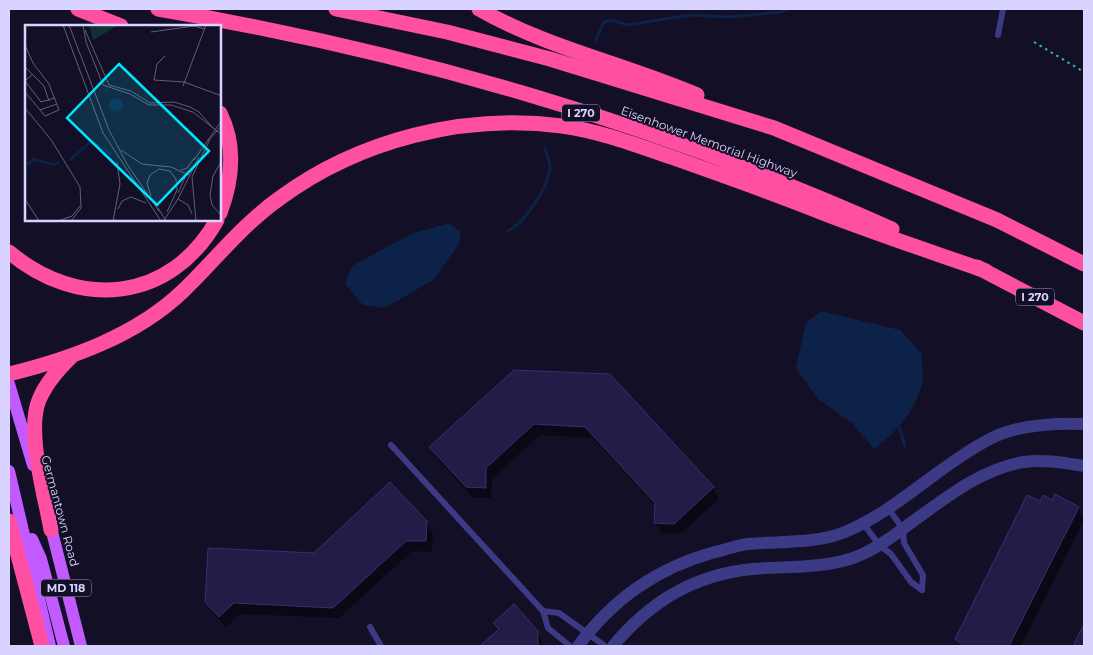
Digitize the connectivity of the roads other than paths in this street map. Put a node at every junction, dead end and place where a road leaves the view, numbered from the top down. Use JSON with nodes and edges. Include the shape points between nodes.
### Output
{"nodes":[{"id":1,"x":78,"y":9,"type":"edge"},
{"id":2,"x":158,"y":9,"type":"edge"},
{"id":3,"x":336,"y":9,"type":"edge"},
{"id":4,"x":479,"y":9,"type":"edge"},
{"id":5,"x":1003,"y":9,"type":"edge"},
{"id":6,"x":118,"y":25,"type":"edge"},
{"id":7,"x":998,"y":35,"type":"dead end"},
{"id":8,"x":221,"y":116,"type":"edge"},
{"id":9,"x":774,"y":128,"type":"junction"},
{"id":10,"x":221,"y":210,"type":"edge"},
{"id":11,"x":216,"y":221,"type":"edge"},
{"id":12,"x":9,"y":252,"type":"edge"},
{"id":13,"x":1084,"y":264,"type":"edge"},
{"id":14,"x":986,"y":271,"type":"junction"},
{"id":15,"x":1084,"y":323,"type":"edge"},
{"id":16,"x":73,"y":354,"type":"junction"},
{"id":17,"x":9,"y":374,"type":"edge"},
{"id":18,"x":9,"y":384,"type":"edge"},
{"id":19,"x":1084,"y":424,"type":"edge"},
{"id":20,"x":391,"y":445,"type":"dead end"},
{"id":21,"x":1084,"y":466,"type":"edge"},
{"id":22,"x":9,"y":471,"type":"edge"},
{"id":23,"x":18,"y":505,"type":"junction"},
{"id":24,"x":888,"y":508,"type":"junction"},
{"id":25,"x":9,"y":521,"type":"edge"},
{"id":26,"x":863,"y":522,"type":"junction"},
{"id":27,"x":903,"y":529,"type":"junction"},
{"id":28,"x":51,"y":530,"type":"junction"},
{"id":29,"x":880,"y":545,"type":"junction"},
{"id":30,"x":543,"y":611,"type":"junction"},
{"id":31,"x":370,"y":627,"type":"dead end"},
{"id":32,"x":588,"y":633,"type":"junction"},
{"id":33,"x":42,"y":646,"type":"edge"},
{"id":34,"x":50,"y":646,"type":"edge"},
{"id":35,"x":64,"y":646,"type":"edge"},
{"id":36,"x":81,"y":646,"type":"edge"},
{"id":37,"x":382,"y":646,"type":"edge"},
{"id":38,"x":570,"y":646,"type":"edge"},
{"id":39,"x":578,"y":646,"type":"edge"},
{"id":40,"x":605,"y":646,"type":"edge"},
{"id":41,"x":613,"y":646,"type":"edge"}],
"edges":[{"from":1,"to":6,"type":"highway"},
{"from":2,"to":14,"type":"highway","name":"Eisenhower Memorial Highway","number":"I 270","via":[[213,18],[436,69],[541,100],[756,173],[852,211]]},
{"from":3,"to":9,"type":"highway","via":[[447,32],[550,59]]},
{"from":4,"to":9,"type":"highway","via":[[555,45],[661,79]]},
{"from":5,"to":7,"type":"lane"},
{"from":8,"to":10,"type":"highway","via":[[230,145],[231,173]]},
{"from":9,"to":13,"type":"highway","via":[[997,220]]},
{"from":11,"to":12,"type":"highway","via":[[190,258],[146,285],[123,290],[90,290],[64,284],[38,273]]},
{"from":14,"to":15,"type":"highway","name":"Eisenhower Memorial Highway","number":"I 270"},
{"from":14,"to":16,"type":"highway","via":[[847,223],[752,185],[598,134],[562,126],[527,124],[455,127],[378,146],[305,181],[252,220],[162,309],[114,338]]},
{"from":16,"to":17,"type":"highway"},
{"from":16,"to":28,"type":"highway","via":[[45,388],[35,414],[36,442]]},
{"from":18,"to":28,"type":"main road","name":"Germantown Road","number":"MD 118"},
{"from":19,"to":24,"type":"street","via":[[1061,423],[1028,428],[990,439]]},
{"from":20,"to":30,"type":"lane"},
{"from":21,"to":27,"type":"street","via":[[1024,462],[990,472]]},
{"from":22,"to":23,"type":"main road","number":"MD 118"},
{"from":23,"to":34,"type":"main road","number":"MD 118"},
{"from":23,"to":35,"type":"main road","via":[[41,559]]},
{"from":24,"to":26,"type":"street"},
{"from":24,"to":27,"type":"lane"},
{"from":25,"to":33,"type":"highway"},
{"from":26,"to":29,"type":"lane"},
{"from":26,"to":32,"type":"street","via":[[845,532],[812,539],[746,544],[695,558],[656,574],[618,602]]},
{"from":27,"to":29,"type":"street"},
{"from":27,"to":29,"type":"lane","via":[[904,544],[923,575],[922,590],[911,582],[891,554]]},
{"from":28,"to":36,"type":"main road","name":"Germantown Road","number":"MD 118"},
{"from":29,"to":41,"type":"street","via":[[853,558],[816,566],[750,570],[698,581],[660,600]]},
{"from":30,"to":32,"type":"lane","via":[[559,613]]},
{"from":30,"to":38,"type":"lane","via":[[548,628]]},
{"from":31,"to":37,"type":"lane"},
{"from":32,"to":39,"type":"street"},
{"from":32,"to":40,"type":"lane"}]}
